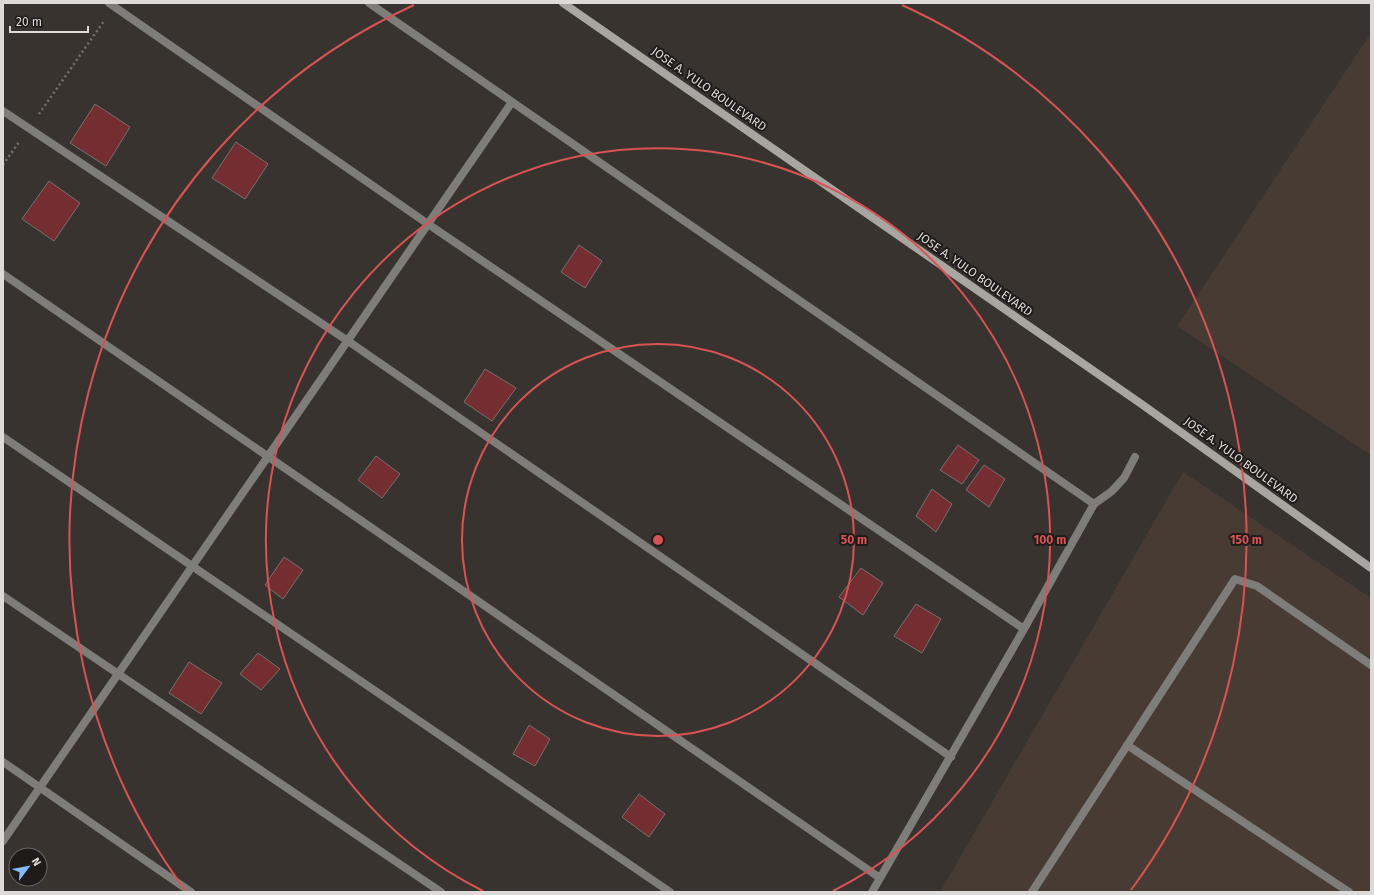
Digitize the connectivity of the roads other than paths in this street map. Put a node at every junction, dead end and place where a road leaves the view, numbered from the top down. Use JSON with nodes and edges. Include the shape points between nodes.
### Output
{"nodes":[{"id":1,"x":369,"y":3,"type":"edge"},
{"id":2,"x":563,"y":3,"type":"edge"},
{"id":3,"x":112,"y":5,"type":"edge"},
{"id":4,"x":574,"y":6,"type":"edge"},
{"id":5,"x":512,"y":102,"type":"junction"},
{"id":6,"x":3,"y":111,"type":"edge"},
{"id":7,"x":428,"y":224,"type":"junction"},
{"id":8,"x":3,"y":274,"type":"edge"},
{"id":9,"x":348,"y":341,"type":"junction"},
{"id":10,"x":3,"y":437,"type":"edge"},
{"id":11,"x":268,"y":456,"type":"junction"},
{"id":12,"x":1135,"y":457,"type":"dead end"},
{"id":13,"x":1094,"y":504,"type":"junction"},
{"id":14,"x":192,"y":566,"type":"junction"},
{"id":15,"x":1371,"y":568,"type":"edge"},
{"id":16,"x":3,"y":596,"type":"edge"},
{"id":17,"x":1024,"y":629,"type":"junction"},
{"id":18,"x":1371,"y":665,"type":"edge"},
{"id":19,"x":118,"y":674,"type":"junction"},
{"id":20,"x":1127,"y":745,"type":"junction"},
{"id":21,"x":951,"y":757,"type":"junction"},
{"id":22,"x":3,"y":762,"type":"edge"},
{"id":23,"x":39,"y":788,"type":"junction"},
{"id":24,"x":3,"y":841,"type":"edge"},
{"id":25,"x":880,"y":878,"type":"junction"},
{"id":26,"x":192,"y":892,"type":"edge"},
{"id":27,"x":441,"y":892,"type":"edge"},
{"id":28,"x":670,"y":892,"type":"edge"},
{"id":29,"x":872,"y":892,"type":"edge"},
{"id":30,"x":1032,"y":892,"type":"edge"},
{"id":31,"x":1348,"y":892,"type":"edge"}],
"edges":[{"from":1,"to":5,"type":"street"},
{"from":2,"to":4,"type":"main road","name":"JOSE A. YULO BOULEVARD"},
{"from":3,"to":7,"type":"street"},
{"from":4,"to":15,"type":"main road","name":"JOSE A. YULO BOULEVARD","via":[[1134,398]]},
{"from":5,"to":7,"type":"street"},
{"from":5,"to":13,"type":"street"},
{"from":6,"to":9,"type":"street"},
{"from":7,"to":9,"type":"street"},
{"from":7,"to":17,"type":"street"},
{"from":8,"to":11,"type":"street"},
{"from":9,"to":11,"type":"street"},
{"from":9,"to":21,"type":"street"},
{"from":10,"to":14,"type":"street"},
{"from":11,"to":14,"type":"street"},
{"from":11,"to":25,"type":"street"},
{"from":12,"to":13,"type":"street","via":[[1124,478]]},
{"from":13,"to":17,"type":"street"},
{"from":14,"to":19,"type":"street"},
{"from":14,"to":28,"type":"street"},
{"from":16,"to":19,"type":"street"},
{"from":17,"to":21,"type":"street"},
{"from":18,"to":20,"type":"street","via":[[1257,586],[1235,579]]},
{"from":19,"to":23,"type":"street"},
{"from":19,"to":27,"type":"street"},
{"from":20,"to":30,"type":"street"},
{"from":20,"to":31,"type":"street"},
{"from":21,"to":25,"type":"street"},
{"from":22,"to":23,"type":"street"},
{"from":23,"to":24,"type":"street"},
{"from":23,"to":26,"type":"street"},
{"from":25,"to":29,"type":"street"}]}
